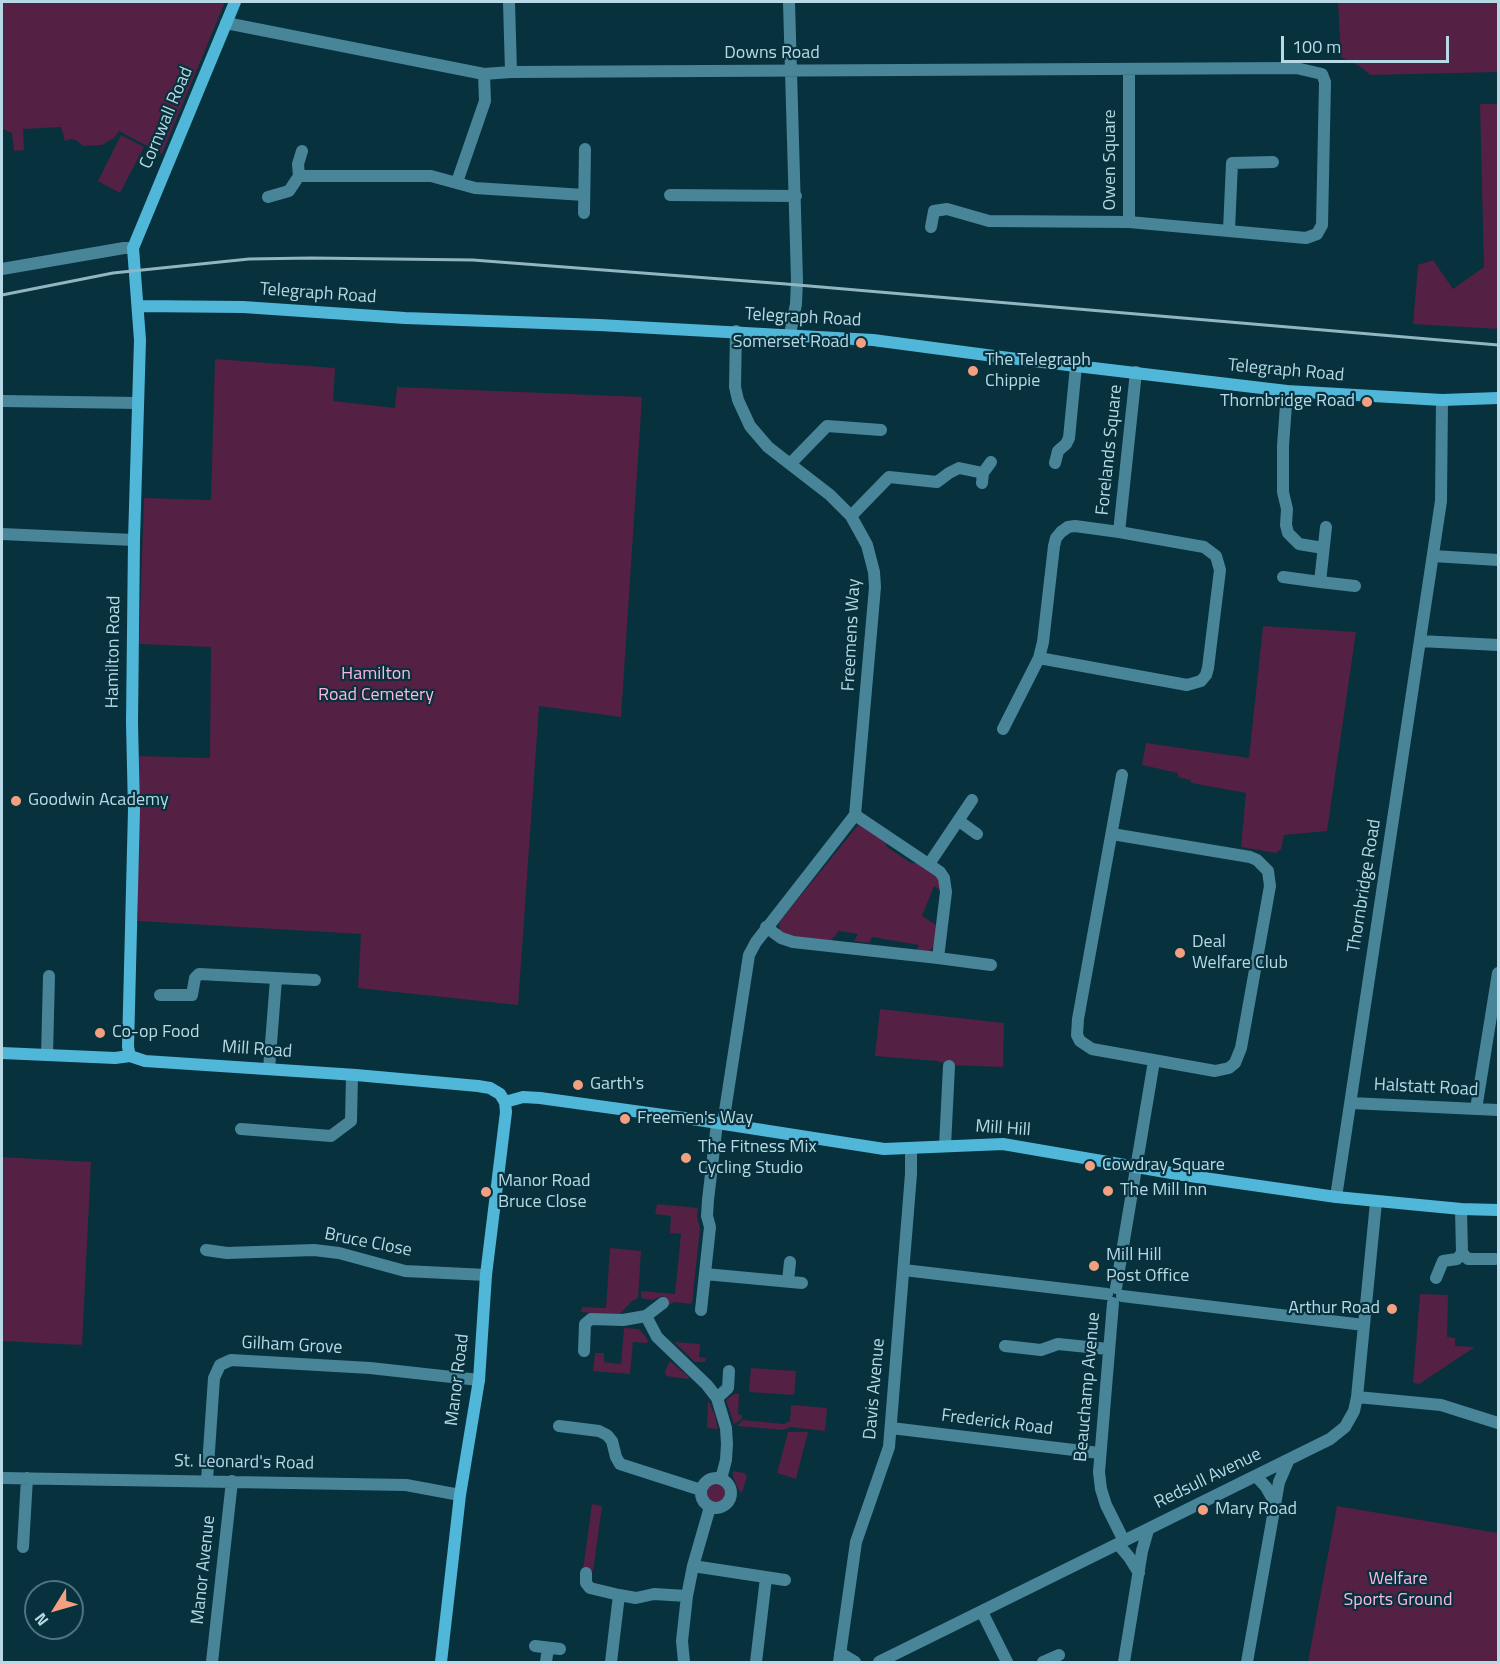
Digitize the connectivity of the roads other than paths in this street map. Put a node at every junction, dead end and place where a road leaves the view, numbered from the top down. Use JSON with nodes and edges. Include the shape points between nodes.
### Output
{"nodes":[{"id":1,"x":235,"y":2,"type":"edge"},
{"id":2,"x":509,"y":2,"type":"edge"},
{"id":3,"x":789,"y":2,"type":"edge"},
{"id":4,"x":226,"y":23,"type":"junction"},
{"id":5,"x":1129,"y":69,"type":"junction"},
{"id":6,"x":511,"y":72,"type":"junction"},
{"id":7,"x":790,"y":72,"type":"junction"},
{"id":8,"x":484,"y":74,"type":"junction"},
{"id":9,"x":1322,"y":74,"type":"joint"},
{"id":10,"x":585,"y":149,"type":"dead end"},
{"id":11,"x":302,"y":151,"type":"dead end"},
{"id":12,"x":1273,"y":162,"type":"dead end"},
{"id":13,"x":299,"y":176,"type":"junction"},
{"id":14,"x":457,"y":182,"type":"junction"},
{"id":15,"x":584,"y":195,"type":"junction"},
{"id":16,"x":670,"y":195,"type":"dead end"},
{"id":17,"x":796,"y":196,"type":"junction"},
{"id":18,"x":268,"y":197,"type":"dead end"},
{"id":19,"x":584,"y":213,"type":"dead end"},
{"id":20,"x":1129,"y":222,"type":"junction"},
{"id":21,"x":931,"y":226,"type":"dead end"},
{"id":22,"x":1229,"y":230,"type":"junction"},
{"id":23,"x":133,"y":249,"type":"junction"},
{"id":24,"x":2,"y":269,"type":"edge"},
{"id":25,"x":138,"y":306,"type":"junction"},
{"id":26,"x":736,"y":332,"type":"junction"},
{"id":27,"x":790,"y":334,"type":"junction"},
{"id":28,"x":1076,"y":366,"type":"junction"},
{"id":29,"x":1136,"y":372,"type":"junction"},
{"id":30,"x":1287,"y":391,"type":"junction"},
{"id":31,"x":1498,"y":398,"type":"edge"},
{"id":32,"x":1442,"y":400,"type":"junction"},
{"id":33,"x":2,"y":401,"type":"edge"},
{"id":34,"x":138,"y":403,"type":"junction"},
{"id":35,"x":881,"y":430,"type":"dead end"},
{"id":36,"x":991,"y":462,"type":"dead end"},
{"id":37,"x":1055,"y":463,"type":"dead end"},
{"id":38,"x":790,"y":464,"type":"junction"},
{"id":39,"x":851,"y":516,"type":"junction"},
{"id":40,"x":1326,"y":527,"type":"dead end"},
{"id":41,"x":1119,"y":532,"type":"junction"},
{"id":42,"x":2,"y":534,"type":"edge"},
{"id":43,"x":134,"y":540,"type":"junction"},
{"id":44,"x":1323,"y":548,"type":"junction"},
{"id":45,"x":1433,"y":556,"type":"junction"},
{"id":46,"x":1498,"y":560,"type":"edge"},
{"id":47,"x":1283,"y":577,"type":"dead end"},
{"id":48,"x":1320,"y":582,"type":"junction"},
{"id":49,"x":1355,"y":586,"type":"dead end"},
{"id":50,"x":1420,"y":640,"type":"junction"},
{"id":51,"x":1498,"y":645,"type":"edge"},
{"id":52,"x":1039,"y":658,"type":"junction"},
{"id":53,"x":1003,"y":729,"type":"dead end"},
{"id":54,"x":1122,"y":775,"type":"dead end"},
{"id":55,"x":972,"y":801,"type":"dead end"},
{"id":56,"x":855,"y":815,"type":"junction"},
{"id":57,"x":959,"y":821,"type":"junction"},
{"id":58,"x":977,"y":834,"type":"dead end"},
{"id":59,"x":1112,"y":834,"type":"junction"},
{"id":60,"x":929,"y":864,"type":"junction"},
{"id":61,"x":766,"y":927,"type":"junction"},
{"id":62,"x":938,"y":958,"type":"junction"},
{"id":63,"x":992,"y":966,"type":"dead end"},
{"id":64,"x":1498,"y":973,"type":"edge"},
{"id":65,"x":49,"y":976,"type":"dead end"},
{"id":66,"x":276,"y":979,"type":"junction"},
{"id":67,"x":315,"y":980,"type":"dead end"},
{"id":68,"x":160,"y":995,"type":"dead end"},
{"id":69,"x":2,"y":1053,"type":"edge"},
{"id":70,"x":47,"y":1055,"type":"junction"},
{"id":71,"x":130,"y":1056,"type":"junction"},
{"id":72,"x":1155,"y":1061,"type":"junction"},
{"id":73,"x":949,"y":1066,"type":"dead end"},
{"id":74,"x":269,"y":1069,"type":"junction"},
{"id":75,"x":352,"y":1075,"type":"junction"},
{"id":76,"x":505,"y":1102,"type":"junction"},
{"id":77,"x":1351,"y":1103,"type":"junction"},
{"id":78,"x":1476,"y":1109,"type":"junction"},
{"id":79,"x":1498,"y":1110,"type":"edge"},
{"id":80,"x":720,"y":1123,"type":"junction"},
{"id":81,"x":241,"y":1129,"type":"dead end"},
{"id":82,"x":945,"y":1146,"type":"junction"},
{"id":83,"x":911,"y":1149,"type":"junction"},
{"id":84,"x":1136,"y":1166,"type":"junction"},
{"id":85,"x":1336,"y":1197,"type":"junction"},
{"id":86,"x":1376,"y":1202,"type":"junction"},
{"id":87,"x":1461,"y":1209,"type":"junction"},
{"id":88,"x":1498,"y":1210,"type":"edge"},
{"id":89,"x":206,"y":1250,"type":"dead end"},
{"id":90,"x":1462,"y":1253,"type":"junction"},
{"id":91,"x":1495,"y":1259,"type":"dead end"},
{"id":92,"x":790,"y":1262,"type":"dead end"},
{"id":93,"x":904,"y":1270,"type":"junction"},
{"id":94,"x":705,"y":1274,"type":"junction"},
{"id":95,"x":486,"y":1275,"type":"junction"},
{"id":96,"x":1436,"y":1278,"type":"dead end"},
{"id":97,"x":788,"y":1281,"type":"junction"},
{"id":98,"x":802,"y":1283,"type":"dead end"},
{"id":99,"x":1114,"y":1295,"type":"junction"},
{"id":100,"x":663,"y":1304,"type":"dead end"},
{"id":101,"x":701,"y":1310,"type":"dead end"},
{"id":102,"x":646,"y":1316,"type":"junction"},
{"id":103,"x":1364,"y":1325,"type":"junction"},
{"id":104,"x":1005,"y":1346,"type":"dead end"},
{"id":105,"x":1108,"y":1349,"type":"junction"},
{"id":106,"x":584,"y":1351,"type":"dead end"},
{"id":107,"x":729,"y":1371,"type":"dead end"},
{"id":108,"x":479,"y":1380,"type":"junction"},
{"id":109,"x":1357,"y":1397,"type":"junction"},
{"id":110,"x":717,"y":1398,"type":"junction"},
{"id":111,"x":1498,"y":1423,"type":"edge"},
{"id":112,"x":559,"y":1426,"type":"dead end"},
{"id":113,"x":891,"y":1428,"type":"junction"},
{"id":114,"x":1099,"y":1453,"type":"junction"},
{"id":115,"x":1289,"y":1459,"type":"junction"},
{"id":116,"x":1256,"y":1476,"type":"junction"},
{"id":117,"x":2,"y":1478,"type":"edge"},
{"id":118,"x":27,"y":1478,"type":"junction"},
{"id":119,"x":721,"y":1479,"type":"junction"},
{"id":120,"x":207,"y":1480,"type":"junction"},
{"id":121,"x":231,"y":1481,"type":"junction"},
{"id":122,"x":701,"y":1490,"type":"junction"},
{"id":123,"x":459,"y":1495,"type":"junction"},
{"id":124,"x":1275,"y":1503,"type":"junction"},
{"id":125,"x":710,"y":1507,"type":"junction"},
{"id":126,"x":1148,"y":1530,"type":"junction"},
{"id":127,"x":1121,"y":1543,"type":"junction"},
{"id":128,"x":23,"y":1547,"type":"dead end"},
{"id":129,"x":693,"y":1566,"type":"junction"},
{"id":130,"x":586,"y":1573,"type":"dead end"},
{"id":131,"x":1139,"y":1573,"type":"junction"},
{"id":132,"x":766,"y":1578,"type":"junction"},
{"id":133,"x":785,"y":1580,"type":"dead end"},
{"id":134,"x":619,"y":1595,"type":"junction"},
{"id":135,"x":687,"y":1596,"type":"junction"},
{"id":136,"x":982,"y":1612,"type":"junction"},
{"id":137,"x":535,"y":1646,"type":"dead end"},
{"id":138,"x":1059,"y":1655,"type":"dead end"},
{"id":139,"x":839,"y":1658,"type":"edge"},
{"id":140,"x":212,"y":1662,"type":"edge"},
{"id":141,"x":441,"y":1662,"type":"edge"},
{"id":142,"x":546,"y":1662,"type":"edge"},
{"id":143,"x":611,"y":1662,"type":"edge"},
{"id":144,"x":684,"y":1662,"type":"edge"},
{"id":145,"x":756,"y":1662,"type":"edge"},
{"id":146,"x":855,"y":1662,"type":"edge"},
{"id":147,"x":879,"y":1662,"type":"edge"},
{"id":148,"x":1007,"y":1662,"type":"edge"},
{"id":149,"x":1043,"y":1662,"type":"edge"},
{"id":150,"x":1124,"y":1662,"type":"edge"},
{"id":151,"x":1247,"y":1662,"type":"edge"}],
"edges":[{"from":1,"to":4,"type":"street","name":"Cornwall Road"},
{"from":2,"to":6,"type":"street"},
{"from":3,"to":7,"type":"street"},
{"from":4,"to":8,"type":"street","name":"Downs Road"},
{"from":4,"to":23,"type":"street","name":"Cornwall Road"},
{"from":5,"to":7,"type":"street","name":"Downs Road"},
{"from":5,"to":9,"type":"street","name":"Downs Road","via":[[1296,68]]},
{"from":5,"to":20,"type":"street","name":"Owen Square"},
{"from":6,"to":7,"type":"street","name":"Downs Road"},
{"from":6,"to":8,"type":"street","name":"Downs Road"},
{"from":7,"to":17,"type":"street"},
{"from":8,"to":14,"type":"street","via":[[485,101]]},
{"from":9,"to":22,"type":"street","name":"Owen Square","via":[[1322,225],[1317,234],[1306,238]]},
{"from":10,"to":15,"type":"street"},
{"from":11,"to":13,"type":"street"},
{"from":12,"to":22,"type":"street","via":[[1232,163]]},
{"from":13,"to":14,"type":"street","via":[[431,176]]},
{"from":13,"to":18,"type":"street","via":[[288,191]]},
{"from":14,"to":15,"type":"street","via":[[475,188]]},
{"from":15,"to":19,"type":"street"},
{"from":16,"to":17,"type":"street"},
{"from":17,"to":27,"type":"street","via":[[796,304]]},
{"from":20,"to":21,"type":"street","via":[[989,221],[947,209],[934,211]]},
{"from":20,"to":22,"type":"street","name":"Owen Square"},
{"from":23,"to":24,"type":"street"},
{"from":23,"to":25,"type":"street","name":"Hamilton Road"},
{"from":25,"to":26,"type":"street","name":"Telegraph Road","via":[[243,307]]},
{"from":25,"to":34,"type":"street","name":"Hamilton Road"},
{"from":26,"to":27,"type":"street","name":"Telegraph Road"},
{"from":26,"to":38,"type":"street","name":"Freemens Way","via":[[735,387],[744,414],[762,441]]},
{"from":27,"to":28,"type":"street","name":"Telegraph Road","via":[[873,340]]},
{"from":28,"to":29,"type":"street","name":"Telegraph Road"},
{"from":28,"to":37,"type":"street","via":[[1069,438],[1058,451]]},
{"from":29,"to":30,"type":"street","name":"Telegraph Road"},
{"from":29,"to":41,"type":"street","name":"Forelands Square"},
{"from":30,"to":32,"type":"street","name":"Telegraph Road"},
{"from":30,"to":44,"type":"street","via":[[1283,446],[1286,525],[1299,544]]},
{"from":31,"to":32,"type":"street","name":"Telegraph Road"},
{"from":32,"to":45,"type":"street","name":"Thornbridge Road","via":[[1441,501]]},
{"from":33,"to":34,"type":"street"},
{"from":34,"to":43,"type":"street","name":"Hamilton Road"},
{"from":35,"to":38,"type":"street","via":[[827,426]]},
{"from":36,"to":39,"type":"street","via":[[982,478],[959,468],[937,482],[888,477]]},
{"from":38,"to":39,"type":"street","name":"Freemens Way"},
{"from":39,"to":56,"type":"street","name":"Freemens Way","via":[[867,545],[875,587]]},
{"from":40,"to":44,"type":"street"},
{"from":41,"to":52,"type":"street","name":"Forelands Square","via":[[1075,526],[1056,538]]},
{"from":41,"to":52,"type":"street","name":"Forelands Square","via":[[1204,547],[1220,562],[1206,675],[1187,685]]},
{"from":42,"to":43,"type":"street"},
{"from":43,"to":71,"type":"street","name":"Hamilton Road"},
{"from":44,"to":48,"type":"street"},
{"from":45,"to":46,"type":"street"},
{"from":45,"to":50,"type":"street","name":"Thornbridge Road"},
{"from":47,"to":48,"type":"street"},
{"from":48,"to":49,"type":"street"},
{"from":50,"to":51,"type":"street"},
{"from":50,"to":77,"type":"street","name":"Thornbridge Road"},
{"from":52,"to":53,"type":"street","name":"Forelands Square"},
{"from":54,"to":59,"type":"street"},
{"from":55,"to":57,"type":"street"},
{"from":56,"to":60,"type":"street"},
{"from":56,"to":61,"type":"street"},
{"from":57,"to":58,"type":"street"},
{"from":57,"to":60,"type":"street"},
{"from":59,"to":72,"type":"street","via":[[1077,1035],[1092,1049]]},
{"from":59,"to":72,"type":"street","via":[[1250,857],[1264,865],[1270,879],[1241,1048],[1235,1063],[1215,1071]]},
{"from":60,"to":62,"type":"street","via":[[940,872],[946,885]]},
{"from":61,"to":62,"type":"street","via":[[793,942]]},
{"from":61,"to":80,"type":"street","via":[[749,954]]},
{"from":62,"to":63,"type":"street"},
{"from":64,"to":78,"type":"street"},
{"from":65,"to":70,"type":"street"},
{"from":66,"to":67,"type":"street"},
{"from":66,"to":68,"type":"street","via":[[199,974],[192,995]]},
{"from":66,"to":74,"type":"street"},
{"from":69,"to":70,"type":"street","name":"Mill Road"},
{"from":70,"to":71,"type":"street","name":"Mill Road"},
{"from":71,"to":74,"type":"street","name":"Mill Road","via":[[145,1061]]},
{"from":72,"to":84,"type":"street"},
{"from":73,"to":82,"type":"street"},
{"from":74,"to":75,"type":"street","name":"Mill Road"},
{"from":75,"to":76,"type":"street","name":"Mill Road","via":[[490,1088]]},
{"from":75,"to":81,"type":"street","via":[[351,1120],[331,1136]]},
{"from":76,"to":80,"type":"street","name":"Mill Hill","via":[[540,1098]]},
{"from":76,"to":95,"type":"street","name":"Manor Road"},
{"from":77,"to":78,"type":"street","name":"Halstatt Road"},
{"from":77,"to":85,"type":"street","name":"Thornbridge Road"},
{"from":78,"to":79,"type":"street","name":"Halstatt Road"},
{"from":80,"to":83,"type":"street","name":"Mill Hill","via":[[857,1146]]},
{"from":80,"to":94,"type":"street","via":[[707,1216],[710,1227]]},
{"from":82,"to":83,"type":"street","name":"Mill Hill"},
{"from":82,"to":84,"type":"street","name":"Mill Hill","via":[[1004,1144]]},
{"from":83,"to":93,"type":"street","name":"Davis Avenue"},
{"from":84,"to":85,"type":"street","name":"Mill Hill"},
{"from":84,"to":99,"type":"street","name":"Beauchamp Avenue"},
{"from":85,"to":86,"type":"street","name":"Mill Hill"},
{"from":86,"to":87,"type":"street","name":"Mill Hill"},
{"from":86,"to":103,"type":"street","name":"Redsull Avenue"},
{"from":87,"to":88,"type":"street","name":"Mill Hill"},
{"from":87,"to":90,"type":"street"},
{"from":89,"to":95,"type":"street","name":"Bruce Close","via":[[314,1250],[405,1270]]},
{"from":90,"to":91,"type":"street","via":[[1468,1259]]},
{"from":90,"to":96,"type":"street","via":[[1457,1259],[1443,1261]]},
{"from":92,"to":97,"type":"street"},
{"from":93,"to":99,"type":"street"},
{"from":93,"to":113,"type":"street","name":"Davis Avenue"},
{"from":94,"to":97,"type":"street"},
{"from":94,"to":101,"type":"street"},
{"from":95,"to":108,"type":"street","name":"Manor Road"},
{"from":97,"to":98,"type":"street"},
{"from":99,"to":103,"type":"street"},
{"from":99,"to":105,"type":"street","name":"Beauchamp Avenue"},
{"from":100,"to":102,"type":"street"},
{"from":102,"to":106,"type":"street","via":[[591,1319],[585,1324]]},
{"from":102,"to":110,"type":"street","via":[[657,1337]]},
{"from":103,"to":109,"type":"street","name":"Redsull Avenue"},
{"from":104,"to":105,"type":"street","via":[[1041,1350],[1058,1344]]},
{"from":105,"to":114,"type":"street","name":"Beauchamp Avenue"},
{"from":107,"to":110,"type":"street","via":[[728,1388]]},
{"from":108,"to":120,"type":"street","name":"Gilham Grove","via":[[370,1368],[231,1360],[220,1365],[214,1378]]},
{"from":108,"to":123,"type":"street","name":"Manor Road"},
{"from":109,"to":111,"type":"street","via":[[1442,1405]]},
{"from":109,"to":115,"type":"street","name":"Redsull Avenue","via":[[1345,1427]]},
{"from":110,"to":119,"type":"street","via":[[727,1444]]},
{"from":112,"to":122,"type":"street","via":[[599,1431],[612,1441],[620,1464]]},
{"from":113,"to":114,"type":"street","name":"Frederick Road"},
{"from":113,"to":139,"type":"street","name":"Davis Avenue","via":[[889,1447],[856,1542]]},
{"from":114,"to":127,"type":"street","name":"Beauchamp Avenue","via":[[1101,1489]]},
{"from":115,"to":116,"type":"street","name":"Redsull Avenue"},
{"from":115,"to":124,"type":"street"},
{"from":116,"to":124,"type":"street"},
{"from":116,"to":126,"type":"street","name":"Redsull Avenue"},
{"from":117,"to":118,"type":"street","name":"St. Leonard's Road"},
{"from":118,"to":120,"type":"street","name":"St. Leonard's Road"},
{"from":118,"to":128,"type":"street"},
{"from":119,"to":122,"type":"street","via":[[706,1481]]},
{"from":119,"to":125,"type":"street","via":[[729,1485],[731,1496],[722,1507]]},
{"from":120,"to":121,"type":"street","name":"St. Leonard's Road"},
{"from":121,"to":123,"type":"street","name":"St. Leonard's Road","via":[[406,1485]]},
{"from":121,"to":140,"type":"street","name":"Manor Avenue"},
{"from":122,"to":125,"type":"street"},
{"from":123,"to":141,"type":"street","name":"Manor Road"},
{"from":124,"to":151,"type":"street"},
{"from":125,"to":129,"type":"street"},
{"from":126,"to":127,"type":"street","name":"Redsull Avenue"},
{"from":126,"to":131,"type":"street"},
{"from":127,"to":131,"type":"street"},
{"from":127,"to":136,"type":"street","name":"Redsull Avenue"},
{"from":129,"to":132,"type":"street"},
{"from":129,"to":135,"type":"street"},
{"from":130,"to":134,"type":"street","via":[[590,1588]]},
{"from":131,"to":150,"type":"street"},
{"from":132,"to":133,"type":"street"},
{"from":132,"to":145,"type":"street"},
{"from":134,"to":135,"type":"street"},
{"from":134,"to":143,"type":"street"},
{"from":135,"to":144,"type":"street"},
{"from":136,"to":147,"type":"street","name":"Redsull Avenue"},
{"from":136,"to":148,"type":"street"},
{"from":137,"to":142,"type":"street","via":[[554,1649]]},
{"from":138,"to":149,"type":"street"},
{"from":139,"to":146,"type":"street"}]}
